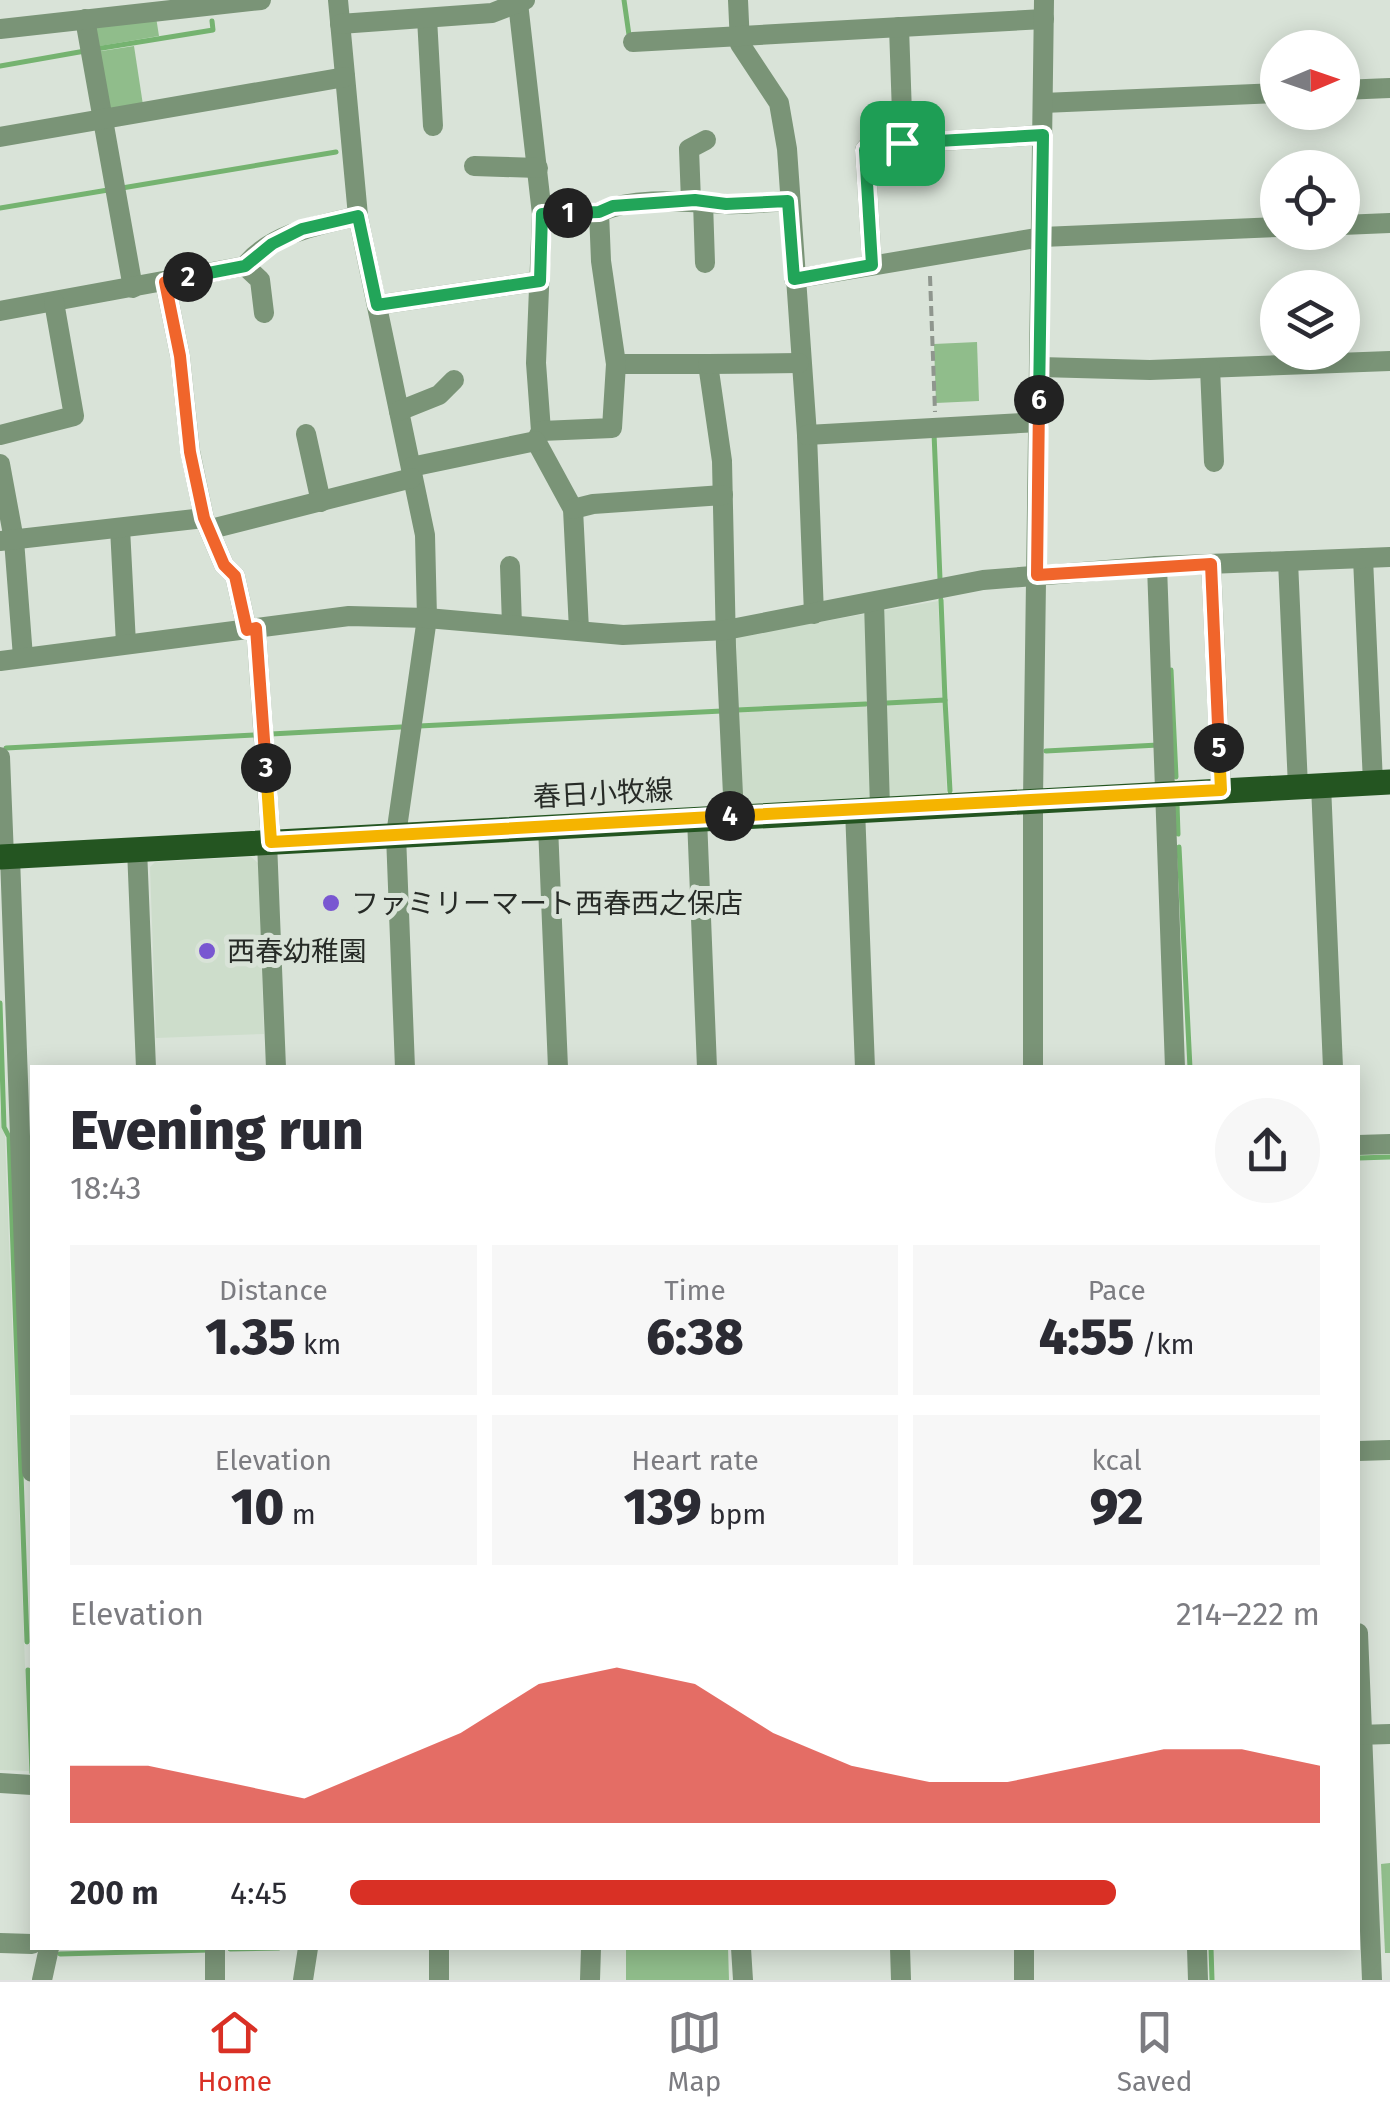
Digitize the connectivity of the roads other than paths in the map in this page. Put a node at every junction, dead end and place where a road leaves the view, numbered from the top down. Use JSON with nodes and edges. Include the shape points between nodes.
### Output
{"nodes":[{"id":1,"x":261,"y":0,"type":"edge"},
{"id":2,"x":338,"y":0,"type":"edge"},
{"id":3,"x":738,"y":0,"type":"edge"},
{"id":4,"x":511,"y":3,"type":"edge"},
{"id":5,"x":1044,"y":10,"type":"edge"},
{"id":6,"x":426,"y":18,"type":"junction"},
{"id":7,"x":85,"y":19,"type":"junction"},
{"id":8,"x":340,"y":24,"type":"junction"},
{"id":9,"x":899,"y":27,"type":"junction"},
{"id":10,"x":0,"y":28,"type":"edge"},
{"id":11,"x":740,"y":36,"type":"junction"},
{"id":12,"x":633,"y":42,"type":"dead end"},
{"id":13,"x":345,"y":76,"type":"junction"},
{"id":14,"x":1390,"y":88,"type":"edge"},
{"id":15,"x":1360,"y":89,"type":"edge"},
{"id":16,"x":1260,"y":93,"type":"edge"},
{"id":17,"x":1043,"y":102,"type":"junction"},
{"id":18,"x":102,"y":120,"type":"junction"},
{"id":19,"x":433,"y":126,"type":"dead end"},
{"id":20,"x":1043,"y":135,"type":"junction"},
{"id":21,"x":0,"y":137,"type":"edge"},
{"id":22,"x":706,"y":140,"type":"dead end"},
{"id":23,"x":902,"y":143,"type":"junction"},
{"id":24,"x":474,"y":166,"type":"dead end"},
{"id":25,"x":538,"y":168,"type":"junction"},
{"id":26,"x":697,"y":201,"type":"junction"},
{"id":27,"x":788,"y":201,"type":"junction"},
{"id":28,"x":599,"y":212,"type":"junction"},
{"id":29,"x":542,"y":214,"type":"junction"},
{"id":30,"x":358,"y":216,"type":"junction"},
{"id":31,"x":1390,"y":223,"type":"edge"},
{"id":32,"x":1360,"y":224,"type":"edge"},
{"id":33,"x":1260,"y":228,"type":"edge"},
{"id":34,"x":1042,"y":237,"type":"junction"},
{"id":35,"x":705,"y":262,"type":"dead end"},
{"id":36,"x":872,"y":265,"type":"junction"},
{"id":37,"x":245,"y":266,"type":"junction"},
{"id":38,"x":794,"y":279,"type":"junction"},
{"id":39,"x":540,"y":281,"type":"junction"},
{"id":40,"x":165,"y":282,"type":"junction"},
{"id":41,"x":133,"y":288,"type":"junction"},
{"id":42,"x":54,"y":302,"type":"junction"},
{"id":43,"x":377,"y":305,"type":"junction"},
{"id":44,"x":0,"y":311,"type":"edge"},
{"id":45,"x":264,"y":313,"type":"dead end"},
{"id":46,"x":1390,"y":360,"type":"edge"},
{"id":47,"x":800,"y":363,"type":"junction"},
{"id":48,"x":616,"y":364,"type":"junction"},
{"id":49,"x":708,"y":364,"type":"junction"},
{"id":50,"x":1040,"y":367,"type":"junction"},
{"id":51,"x":1210,"y":368,"type":"junction"},
{"id":52,"x":454,"y":380,"type":"dead end"},
{"id":53,"x":399,"y":410,"type":"junction"},
{"id":54,"x":1039,"y":422,"type":"junction"},
{"id":55,"x":306,"y":434,"type":"dead end"},
{"id":56,"x":807,"y":434,"type":"junction"},
{"id":57,"x":0,"y":435,"type":"edge"},
{"id":58,"x":539,"y":436,"type":"junction"},
{"id":59,"x":1214,"y":462,"type":"dead end"},
{"id":60,"x":0,"y":464,"type":"edge"},
{"id":61,"x":412,"y":472,"type":"junction"},
{"id":62,"x":724,"y":495,"type":"junction"},
{"id":63,"x":321,"y":502,"type":"junction"},
{"id":64,"x":572,"y":509,"type":"junction"},
{"id":65,"x":207,"y":524,"type":"junction"},
{"id":66,"x":120,"y":528,"type":"junction"},
{"id":67,"x":7,"y":541,"type":"edge"},
{"id":68,"x":1390,"y":557,"type":"edge"},
{"id":69,"x":1362,"y":558,"type":"junction"},
{"id":70,"x":1288,"y":561,"type":"junction"},
{"id":71,"x":1211,"y":564,"type":"junction"},
{"id":72,"x":510,"y":566,"type":"dead end"},
{"id":73,"x":1157,"y":566,"type":"junction"},
{"id":74,"x":1037,"y":575,"type":"junction"},
{"id":75,"x":874,"y":602,"type":"junction"},
{"id":76,"x":814,"y":614,"type":"junction"},
{"id":77,"x":428,"y":618,"type":"junction"},
{"id":78,"x":512,"y":625,"type":"junction"},
{"id":79,"x":251,"y":629,"type":"junction"},
{"id":80,"x":579,"y":630,"type":"junction"},
{"id":81,"x":726,"y":630,"type":"junction"},
{"id":82,"x":126,"y":644,"type":"junction"},
{"id":83,"x":23,"y":656,"type":"junction"},
{"id":84,"x":0,"y":661,"type":"edge"},
{"id":85,"x":1380,"y":725,"type":"edge"},
{"id":86,"x":0,"y":757,"type":"edge"},
{"id":87,"x":1381,"y":782,"type":"edge"},
{"id":88,"x":1310,"y":786,"type":"junction"},
{"id":89,"x":1221,"y":790,"type":"junction"},
{"id":90,"x":1165,"y":793,"type":"junction"},
{"id":91,"x":1033,"y":799,"type":"junction"},
{"id":92,"x":868,"y":808,"type":"junction"},
{"id":93,"x":734,"y":816,"type":"junction"},
{"id":94,"x":698,"y":818,"type":"junction"},
{"id":95,"x":548,"y":826,"type":"junction"},
{"id":96,"x":396,"y":835,"type":"junction"},
{"id":97,"x":269,"y":842,"type":"junction"},
{"id":98,"x":137,"y":850,"type":"junction"},
{"id":99,"x":4,"y":857,"type":"edge"},
{"id":100,"x":146,"y":1065,"type":"edge"},
{"id":101,"x":276,"y":1065,"type":"edge"},
{"id":102,"x":405,"y":1065,"type":"edge"},
{"id":103,"x":558,"y":1065,"type":"edge"},
{"id":104,"x":707,"y":1065,"type":"edge"},
{"id":105,"x":866,"y":1065,"type":"edge"},
{"id":106,"x":1033,"y":1065,"type":"edge"},
{"id":107,"x":1175,"y":1065,"type":"edge"},
{"id":108,"x":1333,"y":1065,"type":"edge"},
{"id":109,"x":27,"y":1116,"type":"edge"},
{"id":110,"x":1390,"y":1144,"type":"edge"},
{"id":111,"x":1360,"y":1145,"type":"edge"},
{"id":112,"x":28,"y":1169,"type":"edge"},
{"id":113,"x":30,"y":1320,"type":"edge"},
{"id":114,"x":1390,"y":1450,"type":"edge"},
{"id":115,"x":1360,"y":1451,"type":"edge"},
{"id":116,"x":1390,"y":1734,"type":"edge"},
{"id":117,"x":1360,"y":1735,"type":"edge"},
{"id":118,"x":0,"y":1783,"type":"edge"},
{"id":119,"x":30,"y":1785,"type":"edge"},
{"id":120,"x":0,"y":1943,"type":"edge"},
{"id":121,"x":30,"y":1944,"type":"edge"},
{"id":122,"x":49,"y":1950,"type":"edge"},
{"id":123,"x":215,"y":1950,"type":"edge"},
{"id":124,"x":308,"y":1950,"type":"edge"},
{"id":125,"x":439,"y":1950,"type":"edge"},
{"id":126,"x":591,"y":1950,"type":"edge"},
{"id":127,"x":741,"y":1950,"type":"edge"},
{"id":128,"x":900,"y":1950,"type":"edge"},
{"id":129,"x":1024,"y":1950,"type":"edge"},
{"id":130,"x":1197,"y":1950,"type":"edge"},
{"id":131,"x":42,"y":1980,"type":"edge"},
{"id":132,"x":216,"y":1980,"type":"edge"},
{"id":133,"x":304,"y":1980,"type":"edge"},
{"id":134,"x":439,"y":1980,"type":"edge"},
{"id":135,"x":590,"y":1980,"type":"edge"},
{"id":136,"x":742,"y":1980,"type":"edge"},
{"id":137,"x":902,"y":1980,"type":"edge"},
{"id":138,"x":1024,"y":1980,"type":"edge"},
{"id":139,"x":1198,"y":1980,"type":"edge"},
{"id":140,"x":1372,"y":1980,"type":"edge"}],
"edges":[{"from":1,"to":7,"type":"street"},
{"from":2,"to":8,"type":"street"},
{"from":3,"to":11,"type":"street"},
{"from":4,"to":6,"type":"street"},
{"from":4,"to":25,"type":"street"},
{"from":5,"to":9,"type":"street"},
{"from":5,"to":17,"type":"street"},
{"from":6,"to":8,"type":"street"},
{"from":6,"to":19,"type":"street"},
{"from":7,"to":10,"type":"street"},
{"from":7,"to":18,"type":"street"},
{"from":8,"to":13,"type":"street"},
{"from":9,"to":11,"type":"street"},
{"from":9,"to":23,"type":"street"},
{"from":11,"to":12,"type":"street"},
{"from":11,"to":27,"type":"street","via":[[778,103]]},
{"from":13,"to":18,"type":"street"},
{"from":13,"to":30,"type":"street"},
{"from":14,"to":15,"type":"street"},
{"from":16,"to":17,"type":"street"},
{"from":17,"to":20,"type":"street"},
{"from":18,"to":21,"type":"street"},
{"from":18,"to":41,"type":"street"},
{"from":20,"to":23,"type":"street"},
{"from":20,"to":34,"type":"street"},
{"from":22,"to":26,"type":"street","via":[[690,149]]},
{"from":23,"to":36,"type":"street","via":[[865,150]]},
{"from":24,"to":25,"type":"street"},
{"from":25,"to":29,"type":"street"},
{"from":26,"to":27,"type":"street"},
{"from":26,"to":28,"type":"street"},
{"from":26,"to":35,"type":"street"},
{"from":27,"to":38,"type":"street"},
{"from":28,"to":29,"type":"street"},
{"from":28,"to":48,"type":"street"},
{"from":29,"to":39,"type":"street"},
{"from":30,"to":37,"type":"street","via":[[302,229]]},
{"from":30,"to":43,"type":"street"},
{"from":31,"to":32,"type":"street"},
{"from":33,"to":34,"type":"street"},
{"from":34,"to":36,"type":"street"},
{"from":34,"to":50,"type":"street"},
{"from":36,"to":38,"type":"street"},
{"from":37,"to":40,"type":"street"},
{"from":37,"to":45,"type":"street","via":[[260,280]]},
{"from":38,"to":47,"type":"street"},
{"from":39,"to":43,"type":"street"},
{"from":39,"to":58,"type":"street"},
{"from":40,"to":41,"type":"street"},
{"from":40,"to":65,"type":"street"},
{"from":41,"to":42,"type":"street"},
{"from":42,"to":44,"type":"street"},
{"from":42,"to":57,"type":"street","via":[[74,416]]},
{"from":43,"to":53,"type":"street"},
{"from":46,"to":51,"type":"street"},
{"from":47,"to":49,"type":"street"},
{"from":47,"to":56,"type":"street"},
{"from":48,"to":49,"type":"street"},
{"from":48,"to":58,"type":"street","via":[[612,428]]},
{"from":49,"to":62,"type":"street"},
{"from":50,"to":51,"type":"street"},
{"from":50,"to":54,"type":"street"},
{"from":51,"to":59,"type":"street"},
{"from":52,"to":53,"type":"street","via":[[439,395]]},
{"from":53,"to":61,"type":"street"},
{"from":54,"to":56,"type":"street"},
{"from":54,"to":74,"type":"street"},
{"from":55,"to":63,"type":"street"},
{"from":56,"to":76,"type":"street"},
{"from":58,"to":61,"type":"street"},
{"from":58,"to":64,"type":"street"},
{"from":60,"to":67,"type":"street"},
{"from":61,"to":63,"type":"street"},
{"from":61,"to":77,"type":"street","via":[[425,535]]},
{"from":62,"to":64,"type":"street"},
{"from":62,"to":81,"type":"street"},
{"from":63,"to":65,"type":"street"},
{"from":64,"to":80,"type":"street"},
{"from":65,"to":66,"type":"street"},
{"from":65,"to":79,"type":"street","via":[[235,576]]},
{"from":66,"to":67,"type":"street"},
{"from":66,"to":82,"type":"street"},
{"from":67,"to":83,"type":"street"},
{"from":68,"to":69,"type":"street"},
{"from":69,"to":70,"type":"street"},
{"from":69,"to":85,"type":"street"},
{"from":70,"to":71,"type":"street"},
{"from":70,"to":88,"type":"street"},
{"from":71,"to":73,"type":"street"},
{"from":71,"to":89,"type":"street"},
{"from":72,"to":78,"type":"street"},
{"from":73,"to":74,"type":"street"},
{"from":73,"to":90,"type":"street"},
{"from":74,"to":75,"type":"street"},
{"from":74,"to":91,"type":"street"},
{"from":75,"to":76,"type":"street"},
{"from":75,"to":92,"type":"street"},
{"from":76,"to":81,"type":"street"},
{"from":77,"to":78,"type":"street"},
{"from":77,"to":79,"type":"street","via":[[348,616]]},
{"from":77,"to":96,"type":"street"},
{"from":78,"to":80,"type":"street"},
{"from":79,"to":82,"type":"street"},
{"from":79,"to":97,"type":"street"},
{"from":80,"to":81,"type":"street"},
{"from":81,"to":93,"type":"street"},
{"from":82,"to":83,"type":"street"},
{"from":83,"to":84,"type":"street"},
{"from":85,"to":87,"type":"street"},
{"from":86,"to":99,"type":"street"},
{"from":87,"to":88,"type":"main road","name":"春日小牧線"},
{"from":88,"to":89,"type":"main road","name":"春日小牧線"},
{"from":88,"to":108,"type":"street"},
{"from":89,"to":90,"type":"main road","name":"春日小牧線"},
{"from":90,"to":91,"type":"main road","name":"春日小牧線"},
{"from":90,"to":107,"type":"street"},
{"from":91,"to":92,"type":"main road","name":"春日小牧線"},
{"from":91,"to":106,"type":"street"},
{"from":92,"to":93,"type":"main road","name":"春日小牧線"},
{"from":92,"to":105,"type":"street"},
{"from":93,"to":94,"type":"main road","name":"春日小牧線"},
{"from":94,"to":95,"type":"main road","name":"春日小牧線"},
{"from":94,"to":104,"type":"street"},
{"from":95,"to":96,"type":"main road","name":"春日小牧線"},
{"from":95,"to":103,"type":"street"},
{"from":96,"to":97,"type":"main road","name":"春日小牧線"},
{"from":96,"to":102,"type":"street"},
{"from":97,"to":98,"type":"main road","name":"春日小牧線"},
{"from":97,"to":101,"type":"street"},
{"from":98,"to":99,"type":"main road","name":"春日小牧線"},
{"from":98,"to":100,"type":"street"},
{"from":99,"to":109,"type":"street"},
{"from":109,"to":112,"type":"street"},
{"from":110,"to":111,"type":"street"},
{"from":112,"to":113,"type":"street"},
{"from":114,"to":115,"type":"street"},
{"from":116,"to":117,"type":"street"},
{"from":117,"to":140,"type":"street"},
{"from":118,"to":119,"type":"street"},
{"from":120,"to":121,"type":"street"},
{"from":122,"to":131,"type":"street"},
{"from":123,"to":132,"type":"street"},
{"from":124,"to":133,"type":"street"},
{"from":125,"to":134,"type":"street"},
{"from":126,"to":135,"type":"street"},
{"from":127,"to":136,"type":"street"},
{"from":128,"to":137,"type":"street"},
{"from":129,"to":138,"type":"street"},
{"from":130,"to":139,"type":"street"}]}
